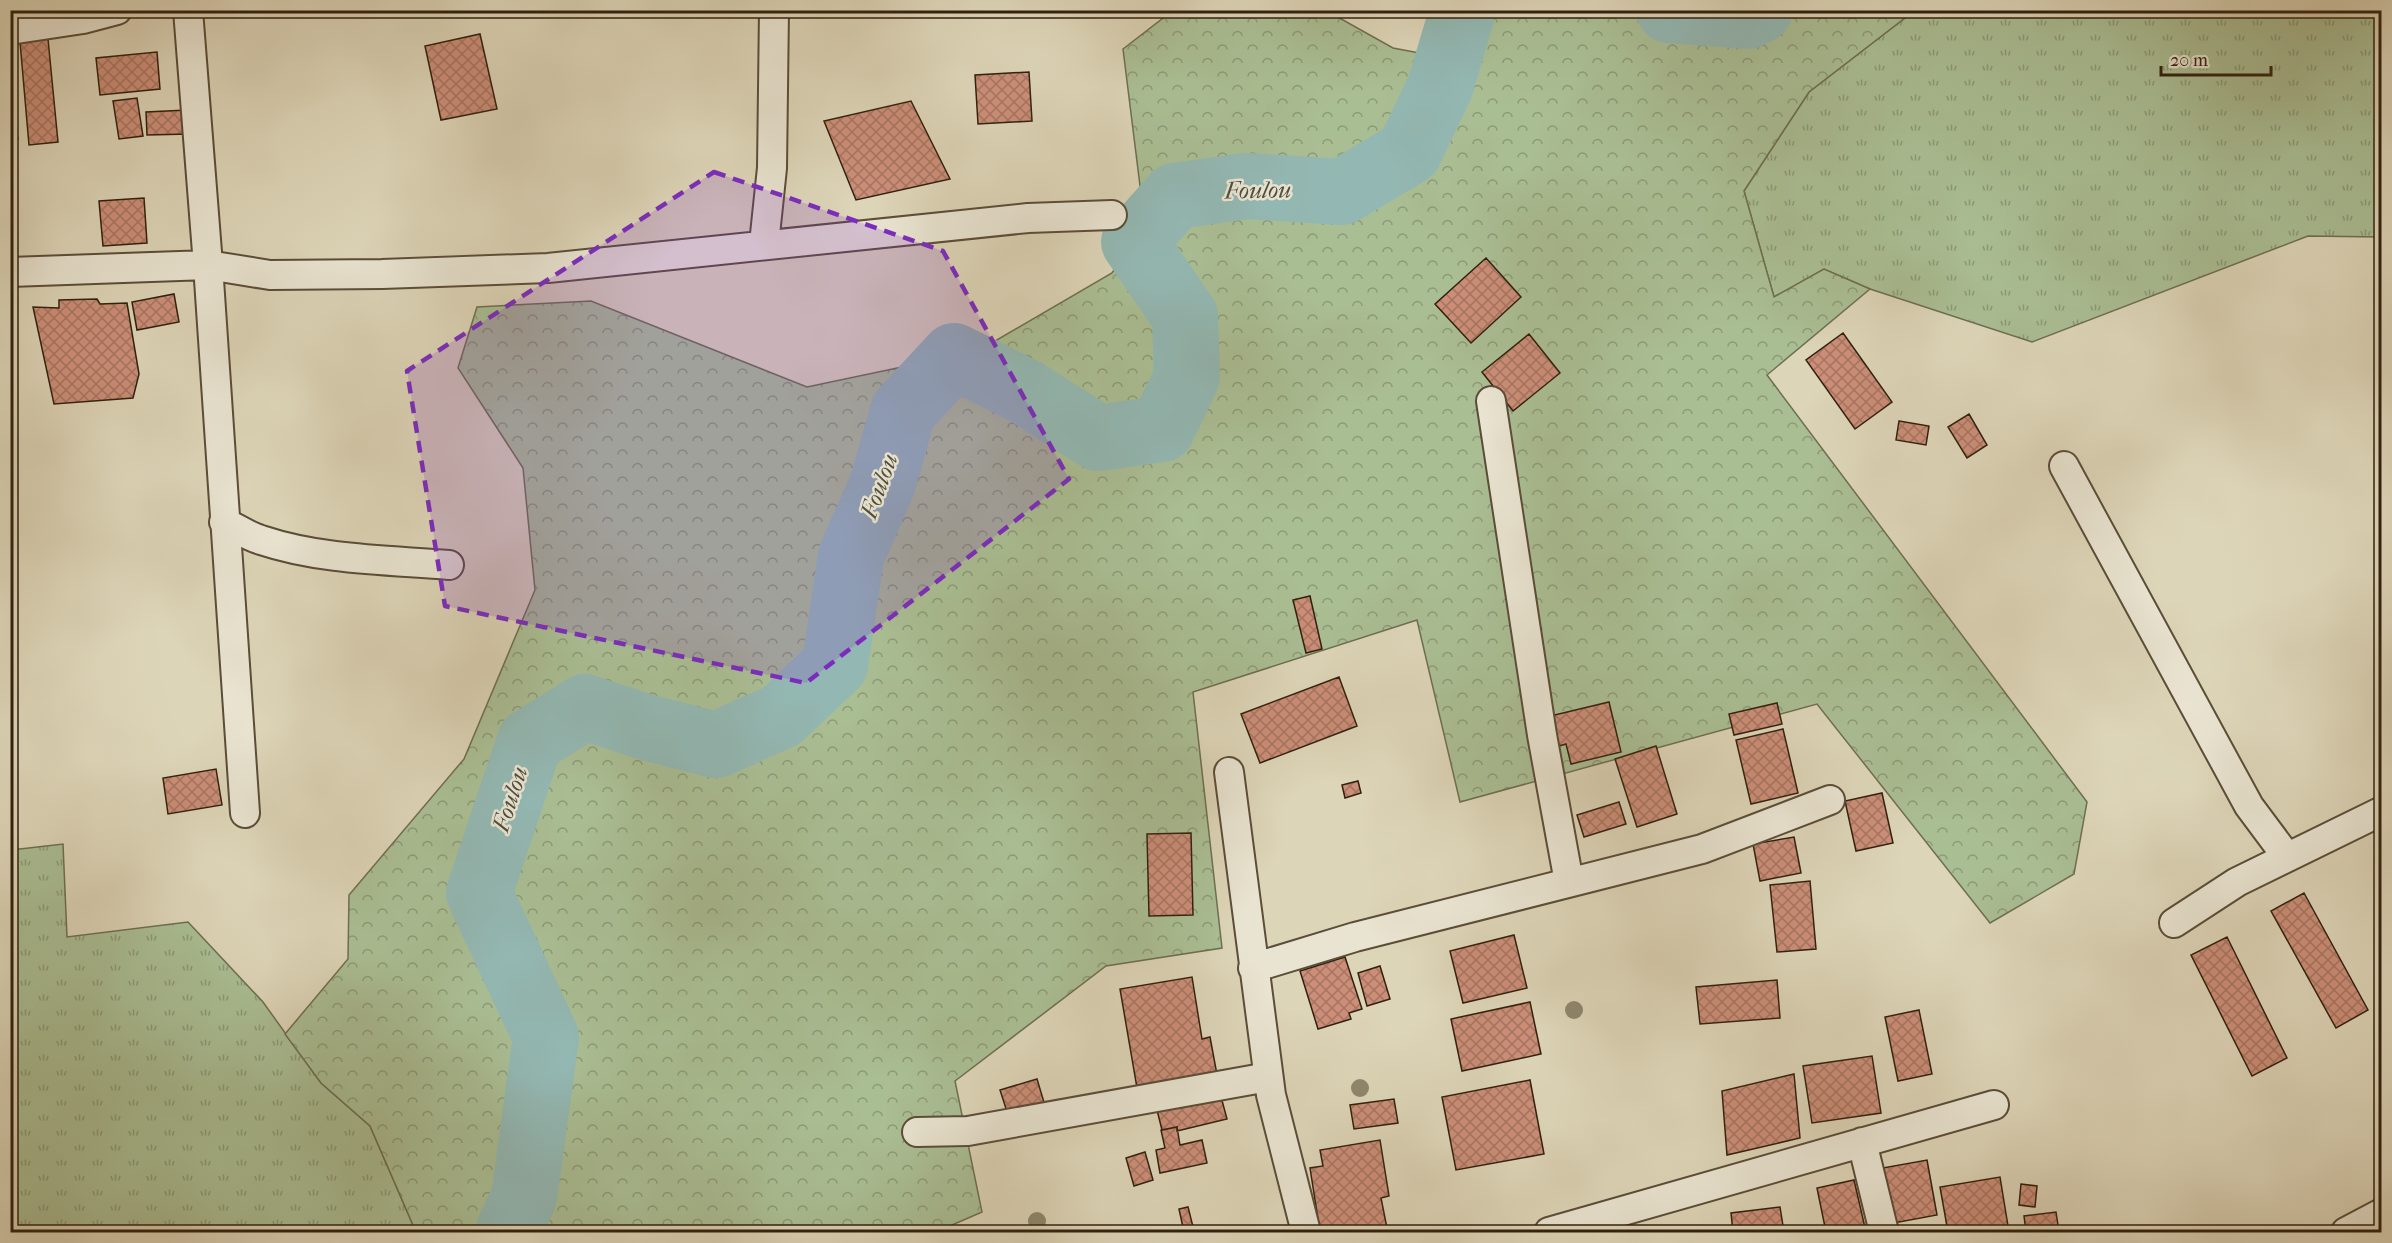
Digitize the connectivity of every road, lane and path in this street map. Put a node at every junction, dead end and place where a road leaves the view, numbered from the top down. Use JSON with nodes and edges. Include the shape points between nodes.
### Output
{"nodes":[{"id":1,"x":117,"y":10,"type":"edge"},
{"id":2,"x":188,"y":10,"type":"edge"},
{"id":3,"x":774,"y":10,"type":"edge"},
{"id":4,"x":10,"y":30,"type":"edge"},
{"id":5,"x":1112,"y":215,"type":"dead end"},
{"id":6,"x":764,"y":244,"type":"junction"},
{"id":7,"x":208,"y":265,"type":"junction"},
{"id":8,"x":10,"y":272,"type":"edge"},
{"id":9,"x":1491,"y":401,"type":"dead end"},
{"id":10,"x":2064,"y":466,"type":"dead end"},
{"id":11,"x":224,"y":522,"type":"junction"},
{"id":12,"x":448,"y":565,"type":"dead end"},
{"id":13,"x":1229,"y":772,"type":"dead end"},
{"id":14,"x":1830,"y":800,"type":"dead end"},
{"id":15,"x":2382,"y":811,"type":"edge"},
{"id":16,"x":245,"y":813,"type":"dead end"},
{"id":17,"x":2287,"y":857,"type":"junction"},
{"id":18,"x":1569,"y":882,"type":"junction"},
{"id":19,"x":2174,"y":923,"type":"dead end"},
{"id":20,"x":1253,"y":968,"type":"junction"},
{"id":21,"x":1268,"y":1077,"type":"junction"},
{"id":22,"x":1994,"y":1105,"type":"dead end"},
{"id":23,"x":917,"y":1132,"type":"dead end"},
{"id":24,"x":1862,"y":1142,"type":"junction"},
{"id":25,"x":2382,"y":1213,"type":"edge"},
{"id":26,"x":1587,"y":1227,"type":"edge"},
{"id":27,"x":1306,"y":1233,"type":"edge"},
{"id":28,"x":1549,"y":1233,"type":"edge"},
{"id":29,"x":1884,"y":1233,"type":"edge"},
{"id":30,"x":2346,"y":1233,"type":"edge"}],
"edges":[{"from":1,"to":4,"type":"street"},
{"from":2,"to":7,"type":"street"},
{"from":3,"to":6,"type":"street","via":[[772,168]]},
{"from":5,"to":6,"type":"street","via":[[1028,218]]},
{"from":6,"to":7,"type":"street","via":[[548,268],[270,275]]},
{"from":7,"to":8,"type":"street"},
{"from":7,"to":11,"type":"street"},
{"from":9,"to":18,"type":"street","via":[[1542,735]]},
{"from":10,"to":17,"type":"street","via":[[2248,806]]},
{"from":11,"to":12,"type":"street","via":[[259,540],[321,555]]},
{"from":11,"to":16,"type":"street"},
{"from":13,"to":20,"type":"street"},
{"from":14,"to":18,"type":"street","via":[[1702,849]]},
{"from":15,"to":17,"type":"street"},
{"from":17,"to":19,"type":"street","via":[[2237,882]]},
{"from":18,"to":20,"type":"street","via":[[1355,937]]},
{"from":20,"to":21,"type":"street"},
{"from":21,"to":23,"type":"street","via":[[968,1131]]},
{"from":21,"to":27,"type":"street"},
{"from":22,"to":24,"type":"street"},
{"from":24,"to":26,"type":"street","via":[[1648,1203]]},
{"from":24,"to":29,"type":"street"},
{"from":25,"to":30,"type":"street"},
{"from":26,"to":28,"type":"street"}]}
